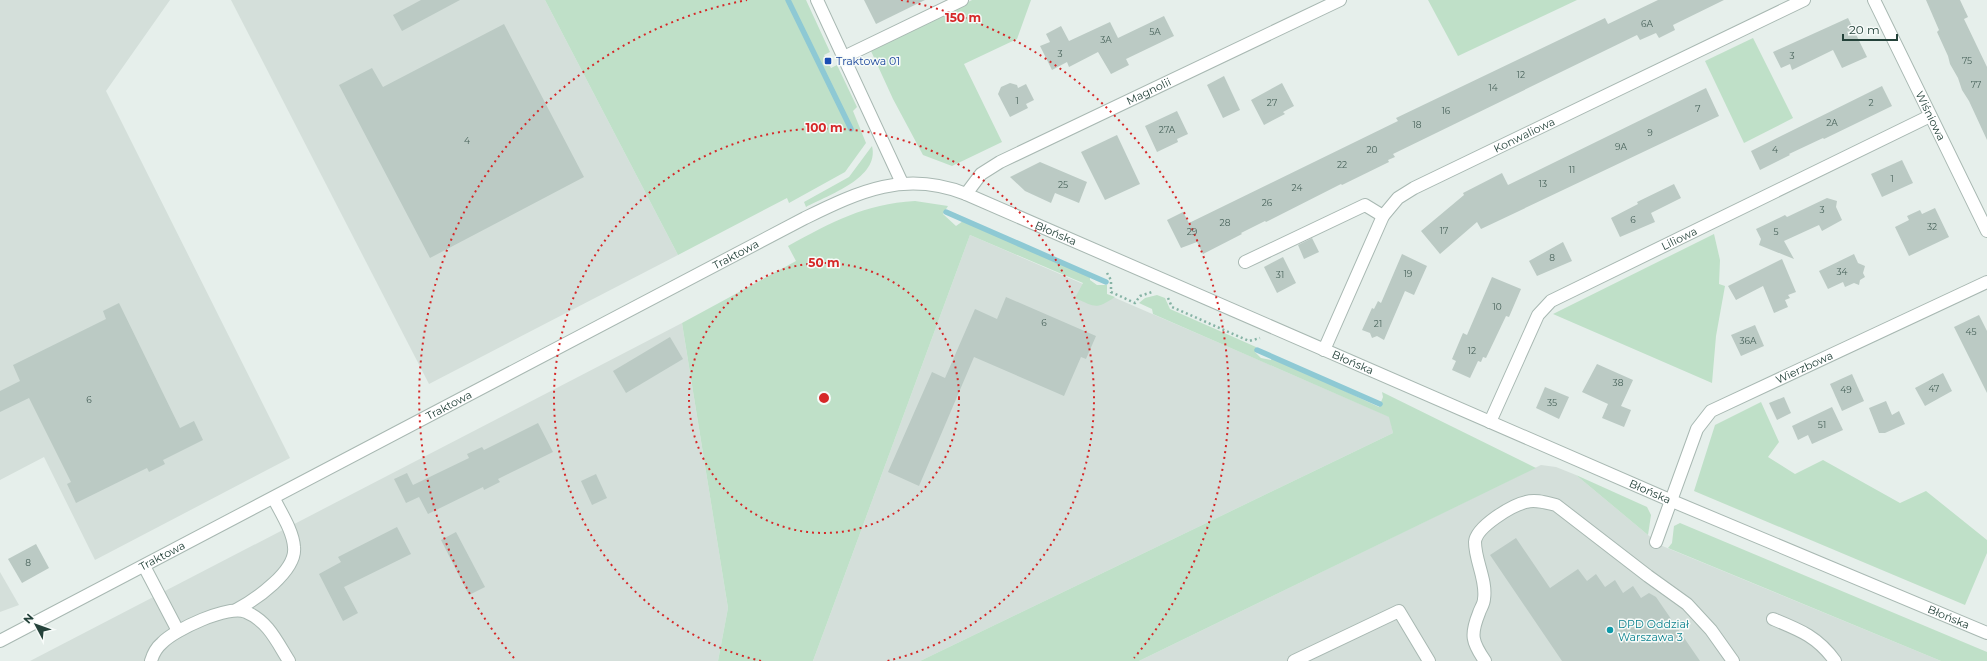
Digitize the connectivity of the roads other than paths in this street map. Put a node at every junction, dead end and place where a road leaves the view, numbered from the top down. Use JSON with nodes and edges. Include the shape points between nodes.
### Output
{"nodes":[{"id":1,"x":817,"y":0,"type":"edge"},
{"id":2,"x":962,"y":0,"type":"edge"},
{"id":3,"x":1340,"y":0,"type":"edge"},
{"id":4,"x":1804,"y":0,"type":"edge"},
{"id":5,"x":1874,"y":0,"type":"edge"},
{"id":6,"x":844,"y":57,"type":"junction"},
{"id":7,"x":1930,"y":116,"type":"junction"},
{"id":8,"x":902,"y":183,"type":"junction"},
{"id":9,"x":966,"y":194,"type":"junction"},
{"id":10,"x":1383,"y":216,"type":"junction"},
{"id":11,"x":1987,"y":231,"type":"edge"},
{"id":12,"x":1245,"y":262,"type":"dead end"},
{"id":13,"x":1987,"y":282,"type":"edge"},
{"id":14,"x":1324,"y":350,"type":"junction"},
{"id":15,"x":1490,"y":422,"type":"junction"},
{"id":16,"x":274,"y":499,"type":"junction"},
{"id":17,"x":1672,"y":500,"type":"junction"},
{"id":18,"x":1656,"y":542,"type":"dead end"},
{"id":19,"x":144,"y":566,"type":"junction"},
{"id":20,"x":236,"y":610,"type":"junction"},
{"id":21,"x":1773,"y":619,"type":"dead end"},
{"id":22,"x":178,"y":631,"type":"junction"},
{"id":23,"x":1987,"y":632,"type":"edge"},
{"id":24,"x":0,"y":641,"type":"edge"},
{"id":25,"x":151,"y":661,"type":"edge"},
{"id":26,"x":290,"y":661,"type":"edge"},
{"id":27,"x":1294,"y":661,"type":"edge"},
{"id":28,"x":1429,"y":661,"type":"edge"},
{"id":29,"x":1485,"y":661,"type":"edge"},
{"id":30,"x":1733,"y":661,"type":"edge"},
{"id":31,"x":1835,"y":661,"type":"edge"}],
"edges":[{"from":1,"to":6,"type":"street"},
{"from":2,"to":6,"type":"street"},
{"from":3,"to":9,"type":"street","name":"Magnolii","via":[[1000,162],[981,174]]},
{"from":4,"to":10,"type":"street","name":"Konwaliowa","via":[[1414,188],[1398,198]]},
{"from":5,"to":7,"type":"street","name":"Wiśniowa"},
{"from":6,"to":8,"type":"street"},
{"from":7,"to":11,"type":"street","name":"Wiśniowa"},
{"from":7,"to":15,"type":"street","name":"Liliowa","via":[[1551,301],[1538,316]]},
{"from":8,"to":9,"type":"street","name":"Błońska","via":[[939,185]]},
{"from":8,"to":16,"type":"street","name":"Traktowa","via":[[870,189],[811,215]]},
{"from":9,"to":14,"type":"street","name":"Błońska"},
{"from":10,"to":12,"type":"street","via":[[1365,205]]},
{"from":10,"to":14,"type":"street","name":"Konwaliowa"},
{"from":13,"to":17,"type":"street","name":"Wierzbowa","via":[[1711,411],[1697,429]]},
{"from":14,"to":15,"type":"street","name":"Błońska"},
{"from":15,"to":17,"type":"street","name":"Błońska"},
{"from":16,"to":19,"type":"street","name":"Traktowa"},
{"from":16,"to":20,"type":"street","via":[[292,537],[293,557],[268,588]]},
{"from":17,"to":18,"type":"street","name":"Wierzbowa"},
{"from":17,"to":23,"type":"street","name":"Błońska"},
{"from":19,"to":22,"type":"street"},
{"from":19,"to":24,"type":"street","name":"Traktowa"},
{"from":20,"to":22,"type":"street"},
{"from":20,"to":26,"type":"street","via":[[244,611],[269,628]]},
{"from":21,"to":31,"type":"street","via":[[1803,631],[1827,649]]},
{"from":22,"to":25,"type":"street","via":[[162,642]]},
{"from":27,"to":28,"type":"street","via":[[1399,611]]},
{"from":29,"to":30,"type":"street","via":[[1473,640],[1473,628],[1484,600],[1475,540],[1480,531],[1492,520],[1527,502],[1556,505],[1687,604],[1707,624]]}]}
